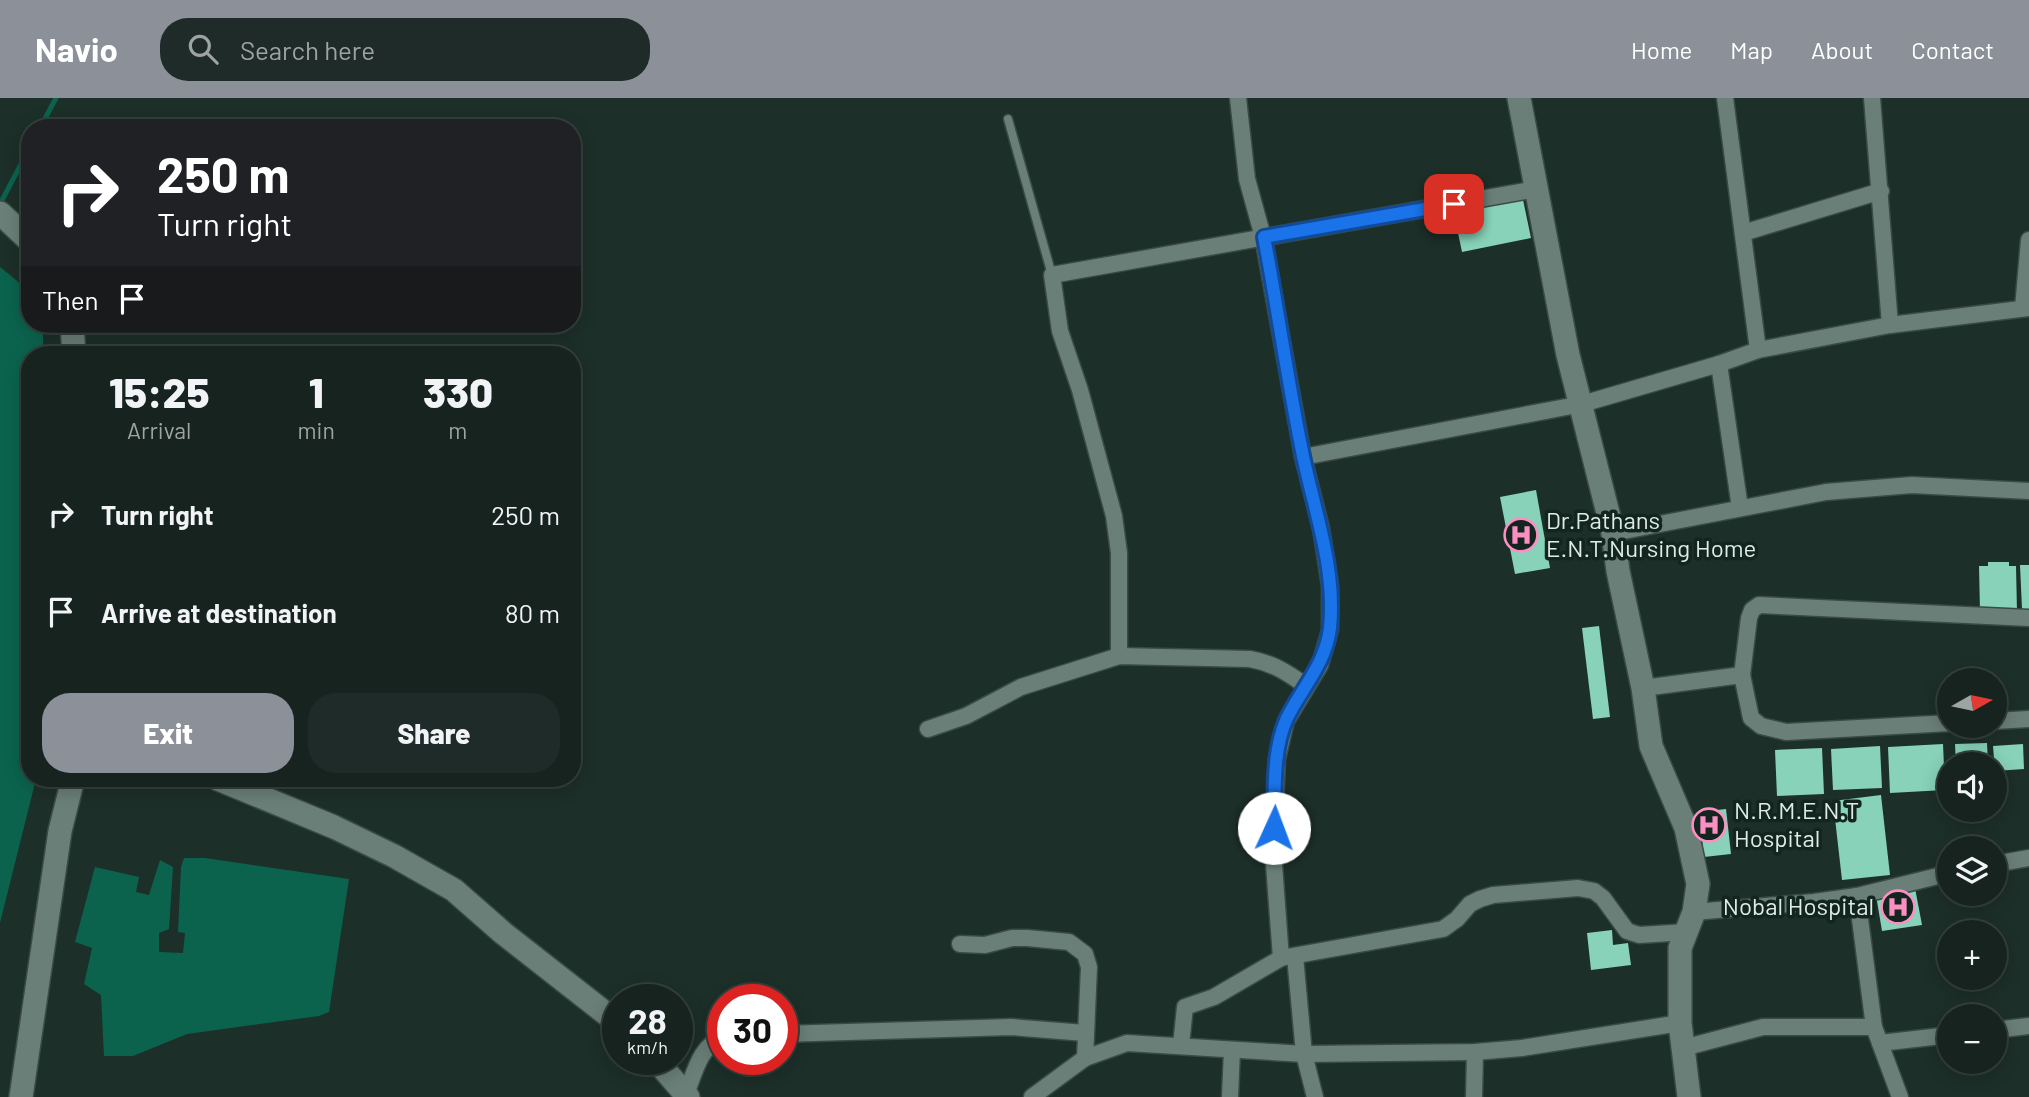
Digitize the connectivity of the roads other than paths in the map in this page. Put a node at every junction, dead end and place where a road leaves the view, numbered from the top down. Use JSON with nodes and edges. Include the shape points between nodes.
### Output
{"nodes":[{"id":1,"x":1238,"y":98,"type":"edge"},
{"id":2,"x":1520,"y":98,"type":"edge"},
{"id":3,"x":1725,"y":98,"type":"edge"},
{"id":4,"x":1872,"y":98,"type":"edge"},
{"id":5,"x":1008,"y":119,"type":"dead end"},
{"id":6,"x":1536,"y":189,"type":"junction"},
{"id":7,"x":1881,"y":191,"type":"junction"},
{"id":8,"x":4,"y":218,"type":"edge"},
{"id":9,"x":21,"y":232,"type":"edge"},
{"id":10,"x":1743,"y":233,"type":"junction"},
{"id":11,"x":1264,"y":237,"type":"junction"},
{"id":12,"x":2029,"y":240,"type":"edge"},
{"id":13,"x":1052,"y":275,"type":"junction"},
{"id":14,"x":2026,"y":308,"type":"edge"},
{"id":15,"x":1890,"y":325,"type":"junction"},
{"id":16,"x":1758,"y":350,"type":"junction"},
{"id":17,"x":1719,"y":364,"type":"junction"},
{"id":18,"x":1582,"y":404,"type":"junction"},
{"id":19,"x":1303,"y":457,"type":"junction"},
{"id":20,"x":2029,"y":491,"type":"edge"},
{"id":21,"x":1740,"y":508,"type":"junction"},
{"id":22,"x":1613,"y":533,"type":"junction"},
{"id":23,"x":2029,"y":618,"type":"edge"},
{"id":24,"x":1119,"y":656,"type":"junction"},
{"id":25,"x":1742,"y":675,"type":"junction"},
{"id":26,"x":1306,"y":686,"type":"junction"},
{"id":27,"x":1643,"y":688,"type":"junction"},
{"id":28,"x":2029,"y":719,"type":"edge"},
{"id":29,"x":2007,"y":720,"type":"edge"},
{"id":30,"x":1937,"y":724,"type":"edge"},
{"id":31,"x":928,"y":729,"type":"dead end"},
{"id":32,"x":71,"y":787,"type":"edge"},
{"id":33,"x":237,"y":787,"type":"edge"},
{"id":34,"x":2029,"y":858,"type":"edge"},
{"id":35,"x":2007,"y":862,"type":"edge"},
{"id":36,"x":1937,"y":876,"type":"edge"},
{"id":37,"x":1857,"y":896,"type":"junction"},
{"id":38,"x":1690,"y":922,"type":"junction"},
{"id":39,"x":960,"y":944,"type":"dead end"},
{"id":40,"x":1288,"y":957,"type":"junction"},
{"id":41,"x":602,"y":1010,"type":"edge"},
{"id":42,"x":1680,"y":1023,"type":"junction"},
{"id":43,"x":2029,"y":1026,"type":"edge"},
{"id":44,"x":1874,"y":1027,"type":"junction"},
{"id":45,"x":2007,"y":1029,"type":"edge"},
{"id":46,"x":1085,"y":1032,"type":"junction"},
{"id":47,"x":798,"y":1034,"type":"edge"},
{"id":48,"x":1937,"y":1036,"type":"edge"},
{"id":49,"x":1880,"y":1043,"type":"junction"},
{"id":50,"x":1181,"y":1045,"type":"junction"},
{"id":51,"x":707,"y":1048,"type":"edge"},
{"id":52,"x":1683,"y":1048,"type":"junction"},
{"id":53,"x":1232,"y":1050,"type":"junction"},
{"id":54,"x":1475,"y":1052,"type":"junction"},
{"id":55,"x":1304,"y":1054,"type":"junction"},
{"id":56,"x":1085,"y":1058,"type":"junction"},
{"id":57,"x":669,"y":1075,"type":"edge"},
{"id":58,"x":687,"y":1096,"type":"edge"},
{"id":59,"x":21,"y":1097,"type":"edge"},
{"id":60,"x":1032,"y":1097,"type":"edge"},
{"id":61,"x":1230,"y":1097,"type":"edge"},
{"id":62,"x":1315,"y":1097,"type":"edge"},
{"id":63,"x":1474,"y":1097,"type":"edge"},
{"id":64,"x":1689,"y":1097,"type":"edge"},
{"id":65,"x":1900,"y":1097,"type":"edge"}],
"edges":[{"from":1,"to":11,"type":"street","via":[[1247,179]]},
{"from":2,"to":6,"type":"main road"},
{"from":3,"to":10,"type":"street"},
{"from":4,"to":7,"type":"street"},
{"from":5,"to":13,"type":"lane"},
{"from":6,"to":11,"type":"street"},
{"from":6,"to":18,"type":"main road"},
{"from":7,"to":10,"type":"street"},
{"from":7,"to":15,"type":"street"},
{"from":8,"to":9,"type":"main road"},
{"from":10,"to":16,"type":"street"},
{"from":11,"to":13,"type":"street"},
{"from":11,"to":19,"type":"street"},
{"from":12,"to":14,"type":"street"},
{"from":13,"to":24,"type":"street","via":[[1060,331],[1114,516],[1119,553]]},
{"from":14,"to":15,"type":"street"},
{"from":15,"to":16,"type":"street"},
{"from":16,"to":17,"type":"street"},
{"from":17,"to":18,"type":"street"},
{"from":17,"to":21,"type":"street"},
{"from":18,"to":19,"type":"street"},
{"from":18,"to":22,"type":"main road"},
{"from":19,"to":26,"type":"street","via":[[1330,586],[1330,630],[1320,665]]},
{"from":20,"to":21,"type":"street","via":[[1912,485],[1826,492]]},
{"from":21,"to":22,"type":"street"},
{"from":22,"to":27,"type":"main road"},
{"from":23,"to":25,"type":"street","via":[[1759,605],[1749,618]]},
{"from":24,"to":26,"type":"street","via":[[1251,659],[1282,669]]},
{"from":24,"to":31,"type":"street","via":[[1021,687],[966,716]]},
{"from":25,"to":27,"type":"street"},
{"from":25,"to":30,"type":"street","via":[[1751,718],[1761,726],[1786,732]]},
{"from":26,"to":40,"type":"street","via":[[1286,721],[1277,759],[1273,852]]},
{"from":27,"to":38,"type":"main road","via":[[1651,746],[1686,828],[1694,863],[1698,884]]},
{"from":28,"to":29,"type":"street"},
{"from":32,"to":59,"type":"main road","via":[[60,831]]},
{"from":33,"to":41,"type":"main road","via":[[334,827],[454,890]]},
{"from":34,"to":35,"type":"street"},
{"from":36,"to":37,"type":"street"},
{"from":37,"to":38,"type":"street"},
{"from":37,"to":44,"type":"street"},
{"from":38,"to":40,"type":"street","via":[[1639,935],[1627,931],[1594,891],[1578,888],[1480,899],[1443,929]]},
{"from":38,"to":42,"type":"main road","via":[[1680,948]]},
{"from":39,"to":46,"type":"street","via":[[1027,938],[1078,947],[1089,967]]},
{"from":40,"to":50,"type":"street","via":[[1214,997],[1185,1007]]},
{"from":40,"to":55,"type":"street"},
{"from":42,"to":52,"type":"main road"},
{"from":42,"to":54,"type":"street"},
{"from":43,"to":45,"type":"street"},
{"from":44,"to":49,"type":"street"},
{"from":44,"to":52,"type":"street","via":[[1763,1027]]},
{"from":46,"to":47,"type":"street","via":[[1011,1027]]},
{"from":46,"to":56,"type":"street"},
{"from":48,"to":49,"type":"street"},
{"from":49,"to":65,"type":"street"},
{"from":50,"to":53,"type":"street"},
{"from":50,"to":56,"type":"street","via":[[1127,1043]]},
{"from":51,"to":58,"type":"street"},
{"from":52,"to":64,"type":"main road"},
{"from":53,"to":55,"type":"street"},
{"from":53,"to":61,"type":"street"},
{"from":54,"to":55,"type":"street"},
{"from":54,"to":63,"type":"street"},
{"from":55,"to":62,"type":"street"},
{"from":56,"to":60,"type":"street"},
{"from":57,"to":58,"type":"main road"}]}
